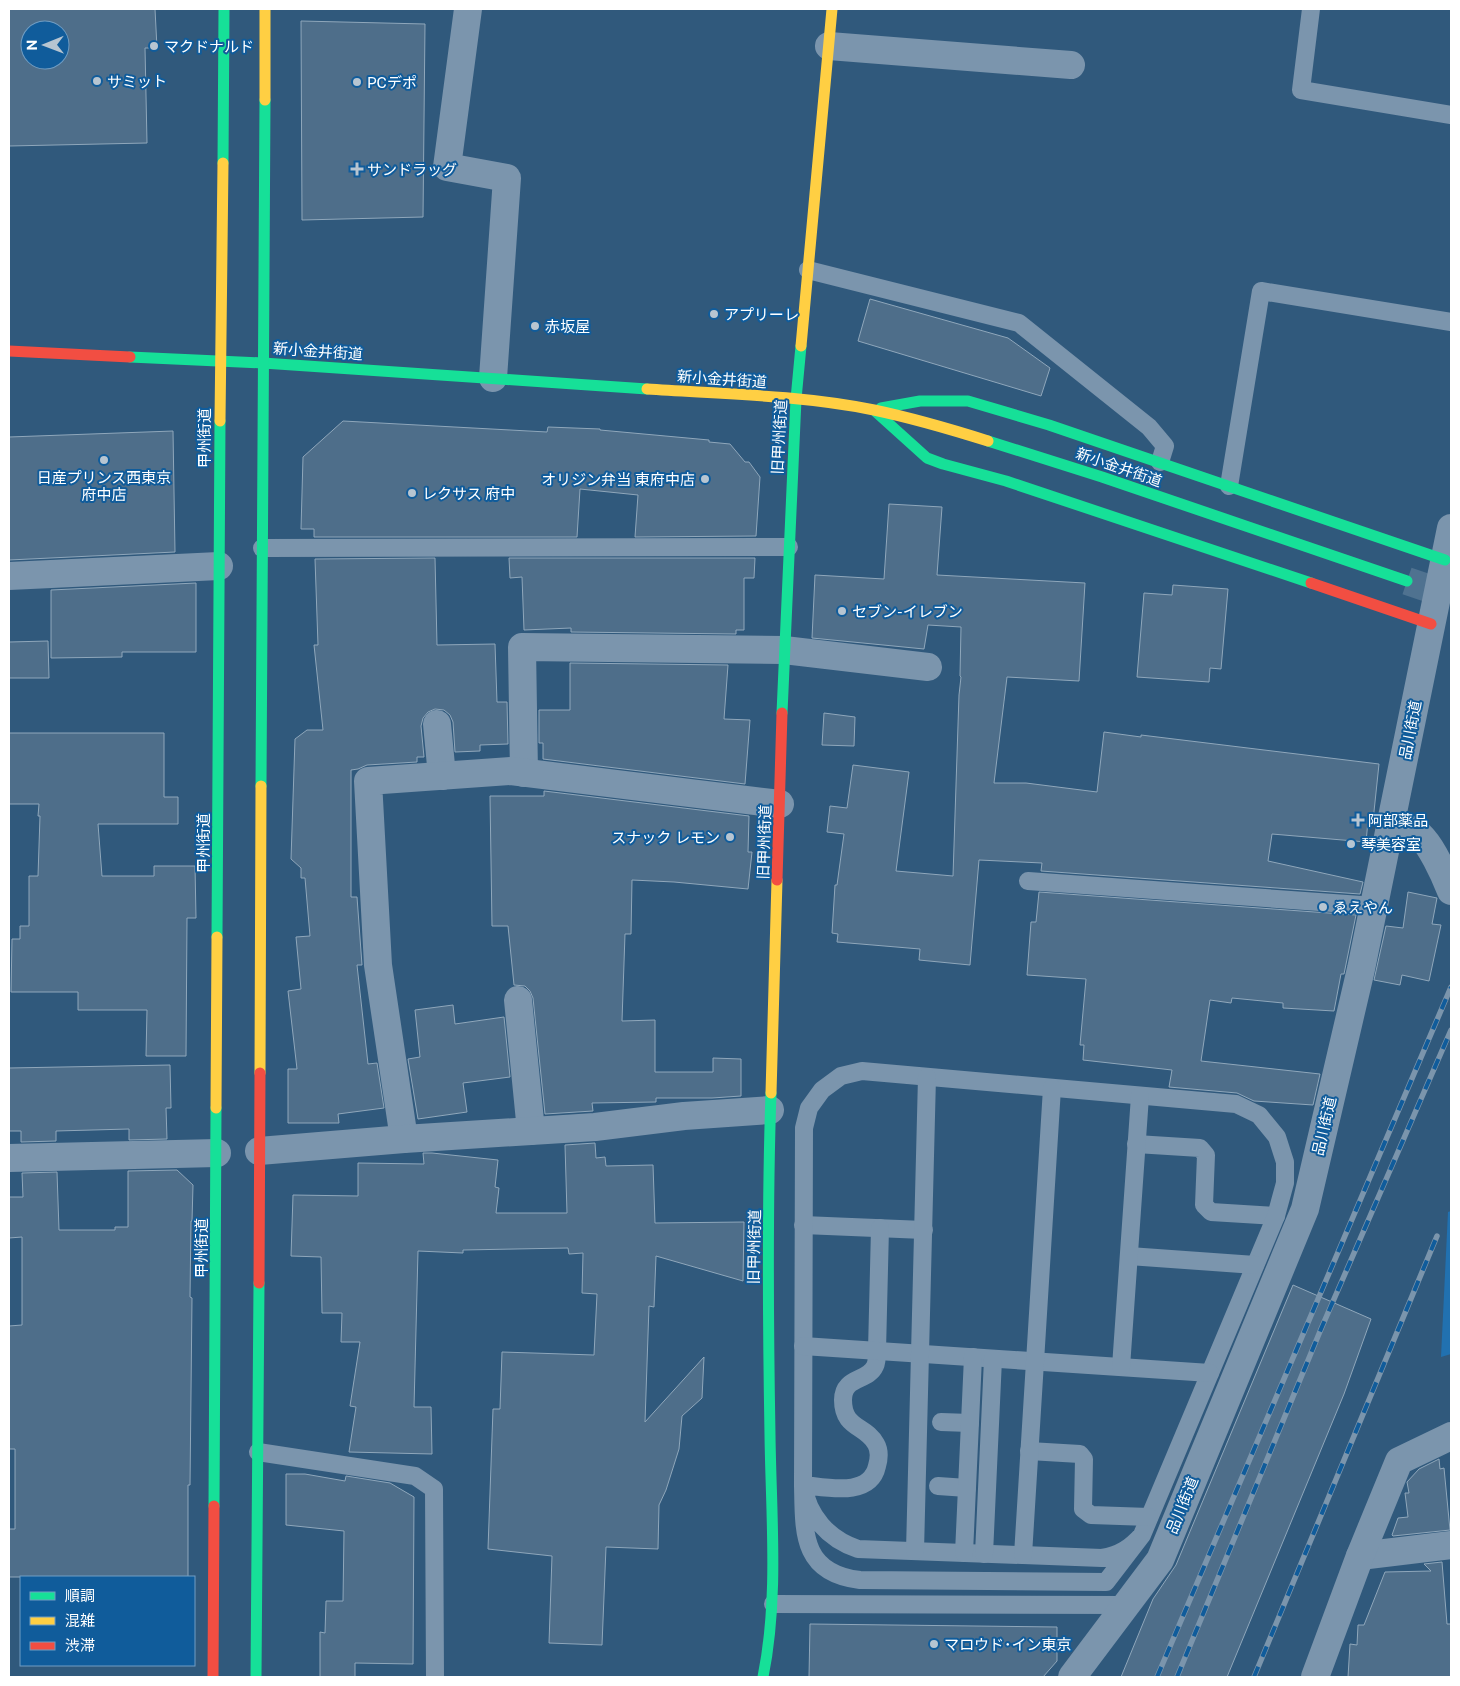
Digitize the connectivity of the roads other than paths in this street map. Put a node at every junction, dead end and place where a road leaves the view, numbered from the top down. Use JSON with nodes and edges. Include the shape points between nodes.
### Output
{"nodes":[{"id":1,"x":224,"y":9,"type":"edge"},
{"id":2,"x":265,"y":9,"type":"edge"},
{"id":3,"x":468,"y":9,"type":"edge"},
{"id":4,"x":832,"y":9,"type":"edge"},
{"id":5,"x":1311,"y":9,"type":"edge"},
{"id":6,"x":829,"y":46,"type":"junction"},
{"id":7,"x":1071,"y":64,"type":"dead end"},
{"id":8,"x":1451,"y":116,"type":"edge"},
{"id":9,"x":808,"y":270,"type":"junction"},
{"id":10,"x":1451,"y":322,"type":"edge"},
{"id":11,"x":9,"y":351,"type":"edge"},
{"id":12,"x":220,"y":361,"type":"junction"},
{"id":13,"x":263,"y":363,"type":"junction"},
{"id":14,"x":493,"y":378,"type":"junction"},
{"id":15,"x":796,"y":399,"type":"junction"},
{"id":16,"x":873,"y":410,"type":"junction"},
{"id":17,"x":1160,"y":462,"type":"junction"},
{"id":18,"x":1229,"y":486,"type":"junction"},
{"id":19,"x":1451,"y":528,"type":"edge"},
{"id":20,"x":789,"y":547,"type":"junction"},
{"id":21,"x":262,"y":548,"type":"junction"},
{"id":22,"x":1445,"y":560,"type":"junction"},
{"id":23,"x":218,"y":566,"type":"junction"},
{"id":24,"x":9,"y":576,"type":"edge"},
{"id":25,"x":1407,"y":581,"type":"tunnel mouth"},
{"id":26,"x":1431,"y":624,"type":"junction"},
{"id":27,"x":784,"y":650,"type":"junction"},
{"id":28,"x":928,"y":667,"type":"dead end"},
{"id":29,"x":437,"y":724,"type":"dead end"},
{"id":30,"x":524,"y":772,"type":"junction"},
{"id":31,"x":442,"y":776,"type":"junction"},
{"id":32,"x":780,"y":804,"type":"junction"},
{"id":33,"x":1391,"y":824,"type":"junction"},
{"id":34,"x":1028,"y":881,"type":"dead end"},
{"id":35,"x":1451,"y":891,"type":"edge"},
{"id":36,"x":1375,"y":906,"type":"junction"},
{"id":37,"x":518,"y":1000,"type":"dead end"},
{"id":38,"x":927,"y":1077,"type":"junction"},
{"id":39,"x":1052,"y":1088,"type":"junction"},
{"id":40,"x":1140,"y":1096,"type":"junction"},
{"id":41,"x":770,"y":1110,"type":"junction"},
{"id":42,"x":531,"y":1131,"type":"junction"},
{"id":43,"x":404,"y":1139,"type":"junction"},
{"id":44,"x":1136,"y":1144,"type":"junction"},
{"id":45,"x":259,"y":1151,"type":"junction"},
{"id":46,"x":216,"y":1153,"type":"junction"},
{"id":47,"x":9,"y":1158,"type":"edge"},
{"id":48,"x":1276,"y":1216,"type":"junction"},
{"id":49,"x":803,"y":1225,"type":"junction"},
{"id":50,"x":880,"y":1228,"type":"junction"},
{"id":51,"x":924,"y":1230,"type":"junction"},
{"id":52,"x":1129,"y":1256,"type":"junction"},
{"id":53,"x":1255,"y":1265,"type":"junction"},
{"id":54,"x":803,"y":1346,"type":"junction"},
{"id":55,"x":877,"y":1351,"type":"junction"},
{"id":56,"x":921,"y":1354,"type":"junction"},
{"id":57,"x":973,"y":1357,"type":"junction"},
{"id":58,"x":993,"y":1359,"type":"junction"},
{"id":59,"x":1035,"y":1362,"type":"junction"},
{"id":60,"x":1121,"y":1367,"type":"junction"},
{"id":61,"x":1210,"y":1373,"type":"junction"},
{"id":62,"x":941,"y":1422,"type":"dead end"},
{"id":63,"x":970,"y":1423,"type":"junction"},
{"id":64,"x":1451,"y":1436,"type":"edge"},
{"id":65,"x":1029,"y":1451,"type":"junction"},
{"id":66,"x":258,"y":1452,"type":"junction"},
{"id":67,"x":803,"y":1485,"type":"junction"},
{"id":68,"x":938,"y":1486,"type":"dead end"},
{"id":69,"x":967,"y":1488,"type":"junction"},
{"id":70,"x":1149,"y":1517,"type":"junction"},
{"id":71,"x":1142,"y":1535,"type":"junction"},
{"id":72,"x":1451,"y":1545,"type":"edge"},
{"id":73,"x":915,"y":1551,"type":"junction"},
{"id":74,"x":964,"y":1553,"type":"junction"},
{"id":75,"x":984,"y":1554,"type":"junction"},
{"id":76,"x":1023,"y":1555,"type":"junction"},
{"id":77,"x":1360,"y":1556,"type":"junction"},
{"id":78,"x":847,"y":1579,"type":"junction"},
{"id":79,"x":1076,"y":1582,"type":"junction"},
{"id":80,"x":773,"y":1604,"type":"junction"},
{"id":81,"x":824,"y":1604,"type":"junction"},
{"id":82,"x":1074,"y":1605,"type":"junction"},
{"id":83,"x":1125,"y":1605,"type":"junction"},
{"id":84,"x":779,"y":1650,"type":"dead end"},
{"id":85,"x":213,"y":1677,"type":"edge"},
{"id":86,"x":256,"y":1677,"type":"edge"},
{"id":87,"x":435,"y":1677,"type":"edge"},
{"id":88,"x":763,"y":1677,"type":"edge"},
{"id":89,"x":1072,"y":1677,"type":"edge"},
{"id":90,"x":1315,"y":1677,"type":"edge"}],
"edges":[{"from":1,"to":12,"type":"main road","name":"甲州街道"},
{"from":2,"to":13,"type":"main road"},
{"from":3,"to":14,"type":"street","via":[[447,167],[506,178]]},
{"from":4,"to":6,"type":"main road","name":"旧甲州街道"},
{"from":5,"to":8,"type":"lane","via":[[1301,90]]},
{"from":6,"to":7,"type":"street"},
{"from":6,"to":9,"type":"main road","name":"旧甲州街道"},
{"from":9,"to":15,"type":"main road","name":"旧甲州街道"},
{"from":9,"to":17,"type":"lane","via":[[1019,323],[1149,427],[1165,446]]},
{"from":10,"to":18,"type":"lane","via":[[1261,291]]},
{"from":11,"to":12,"type":"main road","name":"新小金井街道"},
{"from":12,"to":13,"type":"main road","name":"新小金井街道"},
{"from":12,"to":23,"type":"main road","name":"甲州街道"},
{"from":13,"to":14,"type":"main road","name":"新小金井街道"},
{"from":13,"to":21,"type":"main road"},
{"from":14,"to":15,"type":"main road","name":"新小金井街道"},
{"from":15,"to":16,"type":"main road","name":"新小金井街道"},
{"from":15,"to":20,"type":"main road","name":"旧甲州街道"},
{"from":16,"to":17,"type":"main road","via":[[920,401],[968,401]]},
{"from":16,"to":25,"type":"main road","name":"新小金井街道","via":[[948,428],[1033,454]]},
{"from":16,"to":26,"type":"main road","via":[[927,458],[1088,508]]},
{"from":17,"to":18,"type":"main road"},
{"from":18,"to":22,"type":"main road"},
{"from":19,"to":22,"type":"street","name":"品川街道"},
{"from":20,"to":21,"type":"lane"},
{"from":20,"to":27,"type":"main road","name":"旧甲州街道"},
{"from":21,"to":45,"type":"main road"},
{"from":22,"to":26,"type":"street","name":"品川街道"},
{"from":23,"to":24,"type":"street"},
{"from":23,"to":46,"type":"main road","name":"甲州街道"},
{"from":26,"to":33,"type":"street","name":"品川街道"},
{"from":27,"to":28,"type":"street"},
{"from":27,"to":30,"type":"street","via":[[522,647]]},
{"from":27,"to":32,"type":"main road","name":"旧甲州街道"},
{"from":29,"to":31,"type":"street"},
{"from":30,"to":31,"type":"street"},
{"from":30,"to":32,"type":"street"},
{"from":31,"to":43,"type":"street","via":[[368,781],[378,965]]},
{"from":32,"to":41,"type":"main road","name":"旧甲州街道"},
{"from":33,"to":35,"type":"street","via":[[1419,834]]},
{"from":33,"to":36,"type":"street","name":"品川街道"},
{"from":34,"to":36,"type":"lane"},
{"from":36,"to":83,"type":"street","name":"品川街道","via":[[1305,1209],[1160,1560]]},
{"from":37,"to":42,"type":"street"},
{"from":38,"to":39,"type":"lane"},
{"from":38,"to":49,"type":"lane","via":[[862,1071],[841,1076],[822,1090],[809,1108],[804,1128]]},
{"from":38,"to":51,"type":"lane"},
{"from":39,"to":40,"type":"lane"},
{"from":39,"to":59,"type":"lane"},
{"from":40,"to":44,"type":"lane"},
{"from":40,"to":48,"type":"lane","via":[[1236,1104],[1259,1115],[1277,1136],[1284,1162],[1285,1183]]},
{"from":41,"to":42,"type":"street"},
{"from":41,"to":80,"type":"main road","name":"旧甲州街道","via":[[768,1342]]},
{"from":42,"to":43,"type":"street"},
{"from":43,"to":45,"type":"street"},
{"from":44,"to":48,"type":"lane","via":[[1200,1148],[1206,1154],[1204,1205],[1211,1212]]},
{"from":44,"to":52,"type":"lane"},
{"from":45,"to":66,"type":"main road"},
{"from":46,"to":47,"type":"street"},
{"from":46,"to":85,"type":"main road","name":"甲州街道"},
{"from":48,"to":53,"type":"lane"},
{"from":49,"to":50,"type":"lane"},
{"from":49,"to":54,"type":"lane"},
{"from":50,"to":51,"type":"lane"},
{"from":50,"to":55,"type":"lane"},
{"from":51,"to":56,"type":"lane"},
{"from":52,"to":53,"type":"lane"},
{"from":52,"to":60,"type":"lane"},
{"from":53,"to":61,"type":"lane"},
{"from":54,"to":55,"type":"lane"},
{"from":54,"to":67,"type":"lane"},
{"from":55,"to":56,"type":"lane"},
{"from":55,"to":67,"type":"lane","via":[[875,1366],[869,1374],[847,1386],[843,1398],[844,1413],[851,1423],[869,1434],[876,1444],[877,1470],[859,1487]]},
{"from":56,"to":57,"type":"lane"},
{"from":56,"to":73,"type":"lane"},
{"from":57,"to":58,"type":"lane"},
{"from":57,"to":63,"type":"lane"},
{"from":58,"to":59,"type":"lane"},
{"from":58,"to":75,"type":"lane"},
{"from":59,"to":60,"type":"lane"},
{"from":59,"to":65,"type":"lane"},
{"from":60,"to":61,"type":"lane"},
{"from":61,"to":70,"type":"lane"},
{"from":62,"to":63,"type":"lane"},
{"from":63,"to":69,"type":"lane"},
{"from":64,"to":77,"type":"street","via":[[1399,1461]]},
{"from":65,"to":70,"type":"lane","via":[[1080,1454],[1084,1459],[1083,1509],[1091,1515]]},
{"from":65,"to":76,"type":"lane"},
{"from":66,"to":86,"type":"main road"},
{"from":66,"to":87,"type":"lane","via":[[415,1476],[434,1489]]},
{"from":67,"to":73,"type":"lane","via":[[806,1500],[816,1518],[844,1544],[858,1549]]},
{"from":67,"to":78,"type":"lane","via":[[807,1545],[819,1563]]},
{"from":68,"to":69,"type":"lane"},
{"from":69,"to":74,"type":"lane"},
{"from":70,"to":71,"type":"lane"},
{"from":71,"to":76,"type":"lane","via":[[1130,1548],[1116,1556]]},
{"from":71,"to":79,"type":"lane","via":[[1106,1582]]},
{"from":72,"to":77,"type":"street"},
{"from":73,"to":74,"type":"lane"},
{"from":74,"to":75,"type":"lane"},
{"from":75,"to":76,"type":"lane"},
{"from":77,"to":90,"type":"street"},
{"from":78,"to":79,"type":"lane"},
{"from":78,"to":81,"type":"lane"},
{"from":79,"to":82,"type":"lane"},
{"from":80,"to":81,"type":"lane"},
{"from":80,"to":84,"type":"main road"},
{"from":80,"to":88,"type":"main road","name":"旧甲州街道"},
{"from":81,"to":82,"type":"lane"},
{"from":82,"to":83,"type":"lane"},
{"from":83,"to":89,"type":"street","name":"品川街道"}]}
